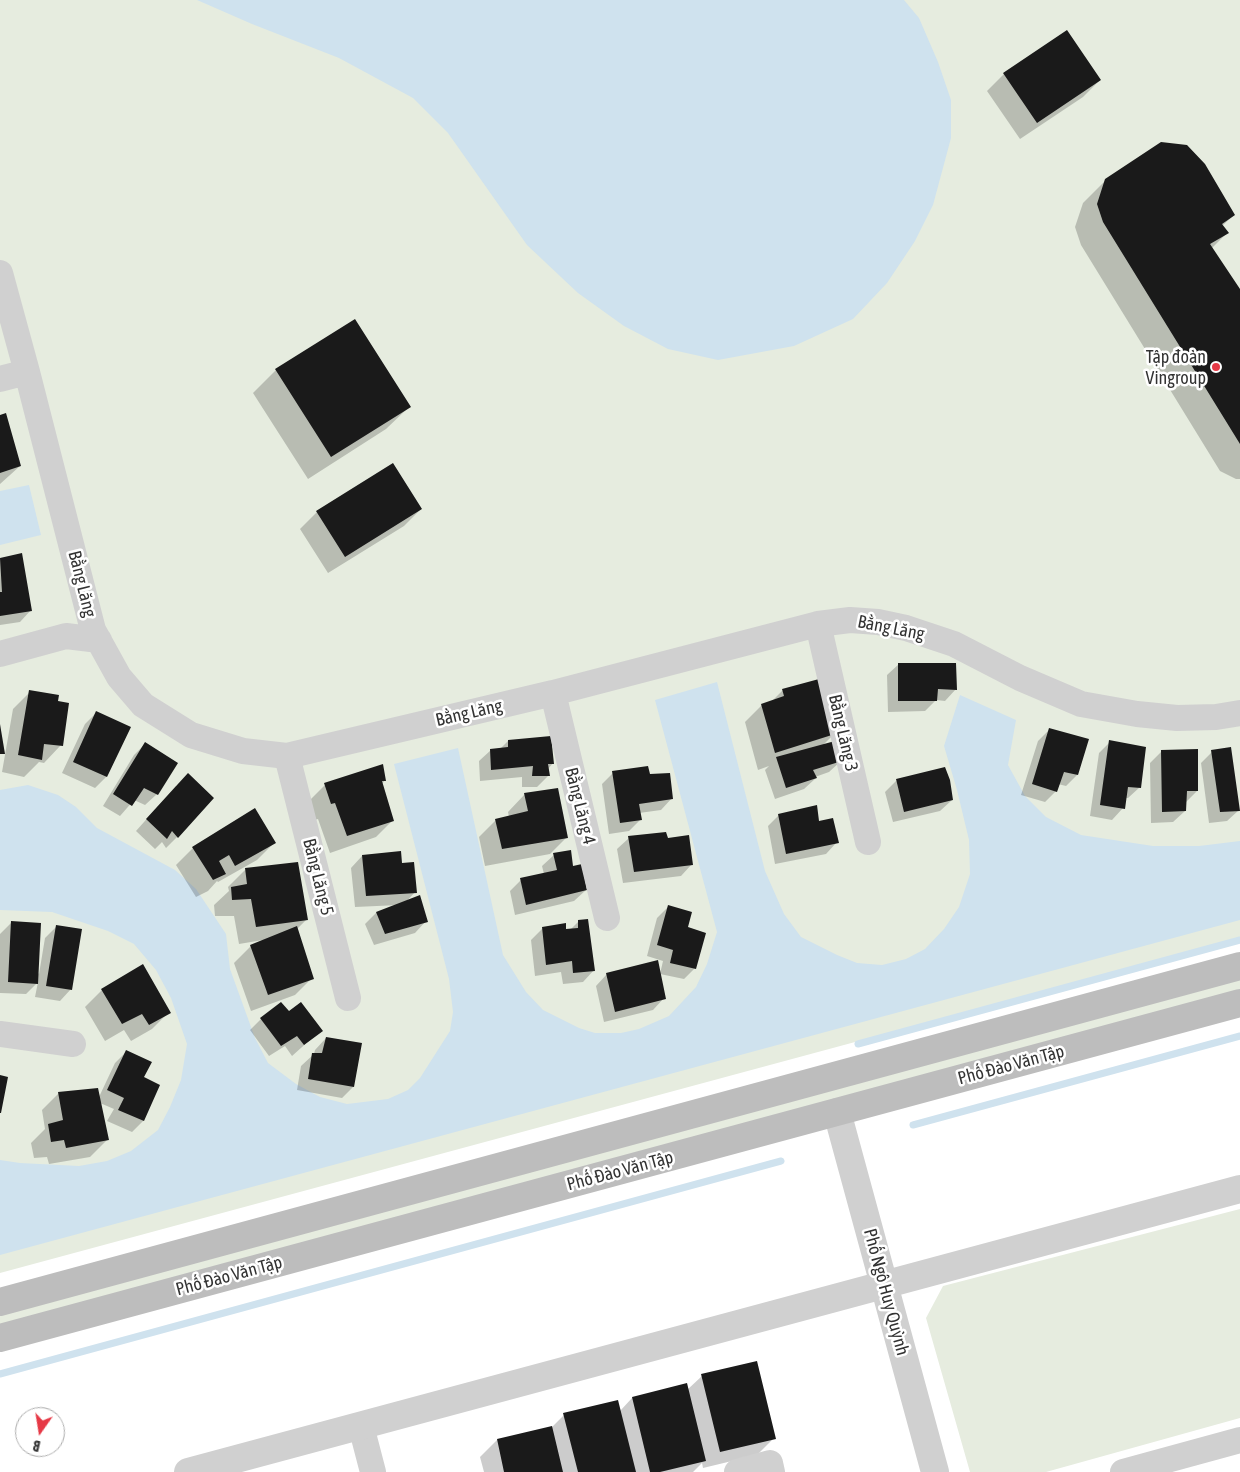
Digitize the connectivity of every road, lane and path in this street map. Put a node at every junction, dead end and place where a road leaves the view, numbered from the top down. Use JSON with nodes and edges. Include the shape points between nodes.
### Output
{"nodes":[{"id":1,"x":0,"y":273,"type":"edge"},
{"id":2,"x":27,"y":372,"type":"junction"},
{"id":3,"x":0,"y":379,"type":"edge"},
{"id":4,"x":88,"y":610,"type":"junction"},
{"id":5,"x":818,"y":624,"type":"junction"},
{"id":6,"x":66,"y":636,"type":"junction"},
{"id":7,"x":99,"y":640,"type":"junction"},
{"id":8,"x":0,"y":654,"type":"edge"},
{"id":9,"x":553,"y":693,"type":"junction"},
{"id":10,"x":1240,"y":713,"type":"edge"},
{"id":11,"x":287,"y":756,"type":"junction"},
{"id":12,"x":868,"y":842,"type":"dead end"},
{"id":13,"x":607,"y":918,"type":"dead end"},
{"id":14,"x":1240,"y":966,"type":"edge"},
{"id":15,"x":348,"y":998,"type":"dead end"},
{"id":16,"x":1240,"y":1003,"type":"edge"},
{"id":17,"x":0,"y":1034,"type":"edge"},
{"id":18,"x":73,"y":1044,"type":"dead end"},
{"id":19,"x":837,"y":1112,"type":"junction"},
{"id":20,"x":1240,"y":1189,"type":"edge"},
{"id":21,"x":884,"y":1285,"type":"junction"},
{"id":22,"x":0,"y":1302,"type":"edge"},
{"id":23,"x":0,"y":1338,"type":"edge"},
{"id":24,"x":360,"y":1426,"type":"junction"},
{"id":25,"x":1240,"y":1440,"type":"edge"},
{"id":26,"x":188,"y":1472,"type":"edge"},
{"id":27,"x":373,"y":1472,"type":"edge"},
{"id":28,"x":737,"y":1472,"type":"edge"},
{"id":29,"x":772,"y":1472,"type":"edge"},
{"id":30,"x":935,"y":1472,"type":"edge"},
{"id":31,"x":1123,"y":1472,"type":"edge"}],
"edges":[{"from":1,"to":2,"type":"street","name":"Bằng Lăng"},
{"from":2,"to":3,"type":"street"},
{"from":2,"to":4,"type":"street","name":"Bằng Lăng"},
{"from":4,"to":6,"type":"street"},
{"from":4,"to":7,"type":"street","name":"Bằng Lăng"},
{"from":5,"to":9,"type":"street","name":"Bằng Lăng"},
{"from":5,"to":10,"type":"street","name":"Bằng Lăng","via":[[850,620],[906,628],[954,644],[1020,678],[1081,704],[1177,718]]},
{"from":5,"to":12,"type":"street","name":"Bằng Lăng 3"},
{"from":6,"to":7,"type":"street"},
{"from":6,"to":8,"type":"street"},
{"from":7,"to":11,"type":"street","name":"Bằng Lăng","via":[[119,677],[143,705],[191,735],[243,751]]},
{"from":9,"to":11,"type":"street","name":"Bằng Lăng"},
{"from":9,"to":13,"type":"street","name":"Bằng Lăng 4"},
{"from":11,"to":15,"type":"street","name":"Bằng Lăng 5"},
{"from":14,"to":22,"type":"main road","name":"Phố Đào Văn Tập"},
{"from":16,"to":19,"type":"main road","name":"Phố Đào Văn Tập"},
{"from":17,"to":18,"type":"street"},
{"from":19,"to":21,"type":"street","name":"Phố Ngô Huy Quỳnh"},
{"from":19,"to":23,"type":"main road","name":"Phố Đào Văn Tập"},
{"from":20,"to":21,"type":"street"},
{"from":21,"to":24,"type":"street"},
{"from":21,"to":30,"type":"street","name":"Phố Ngô Huy Quỳnh"},
{"from":24,"to":26,"type":"street"},
{"from":24,"to":27,"type":"street"},
{"from":25,"to":31,"type":"street"},
{"from":28,"to":29,"type":"street","via":[[770,1463]]}]}
